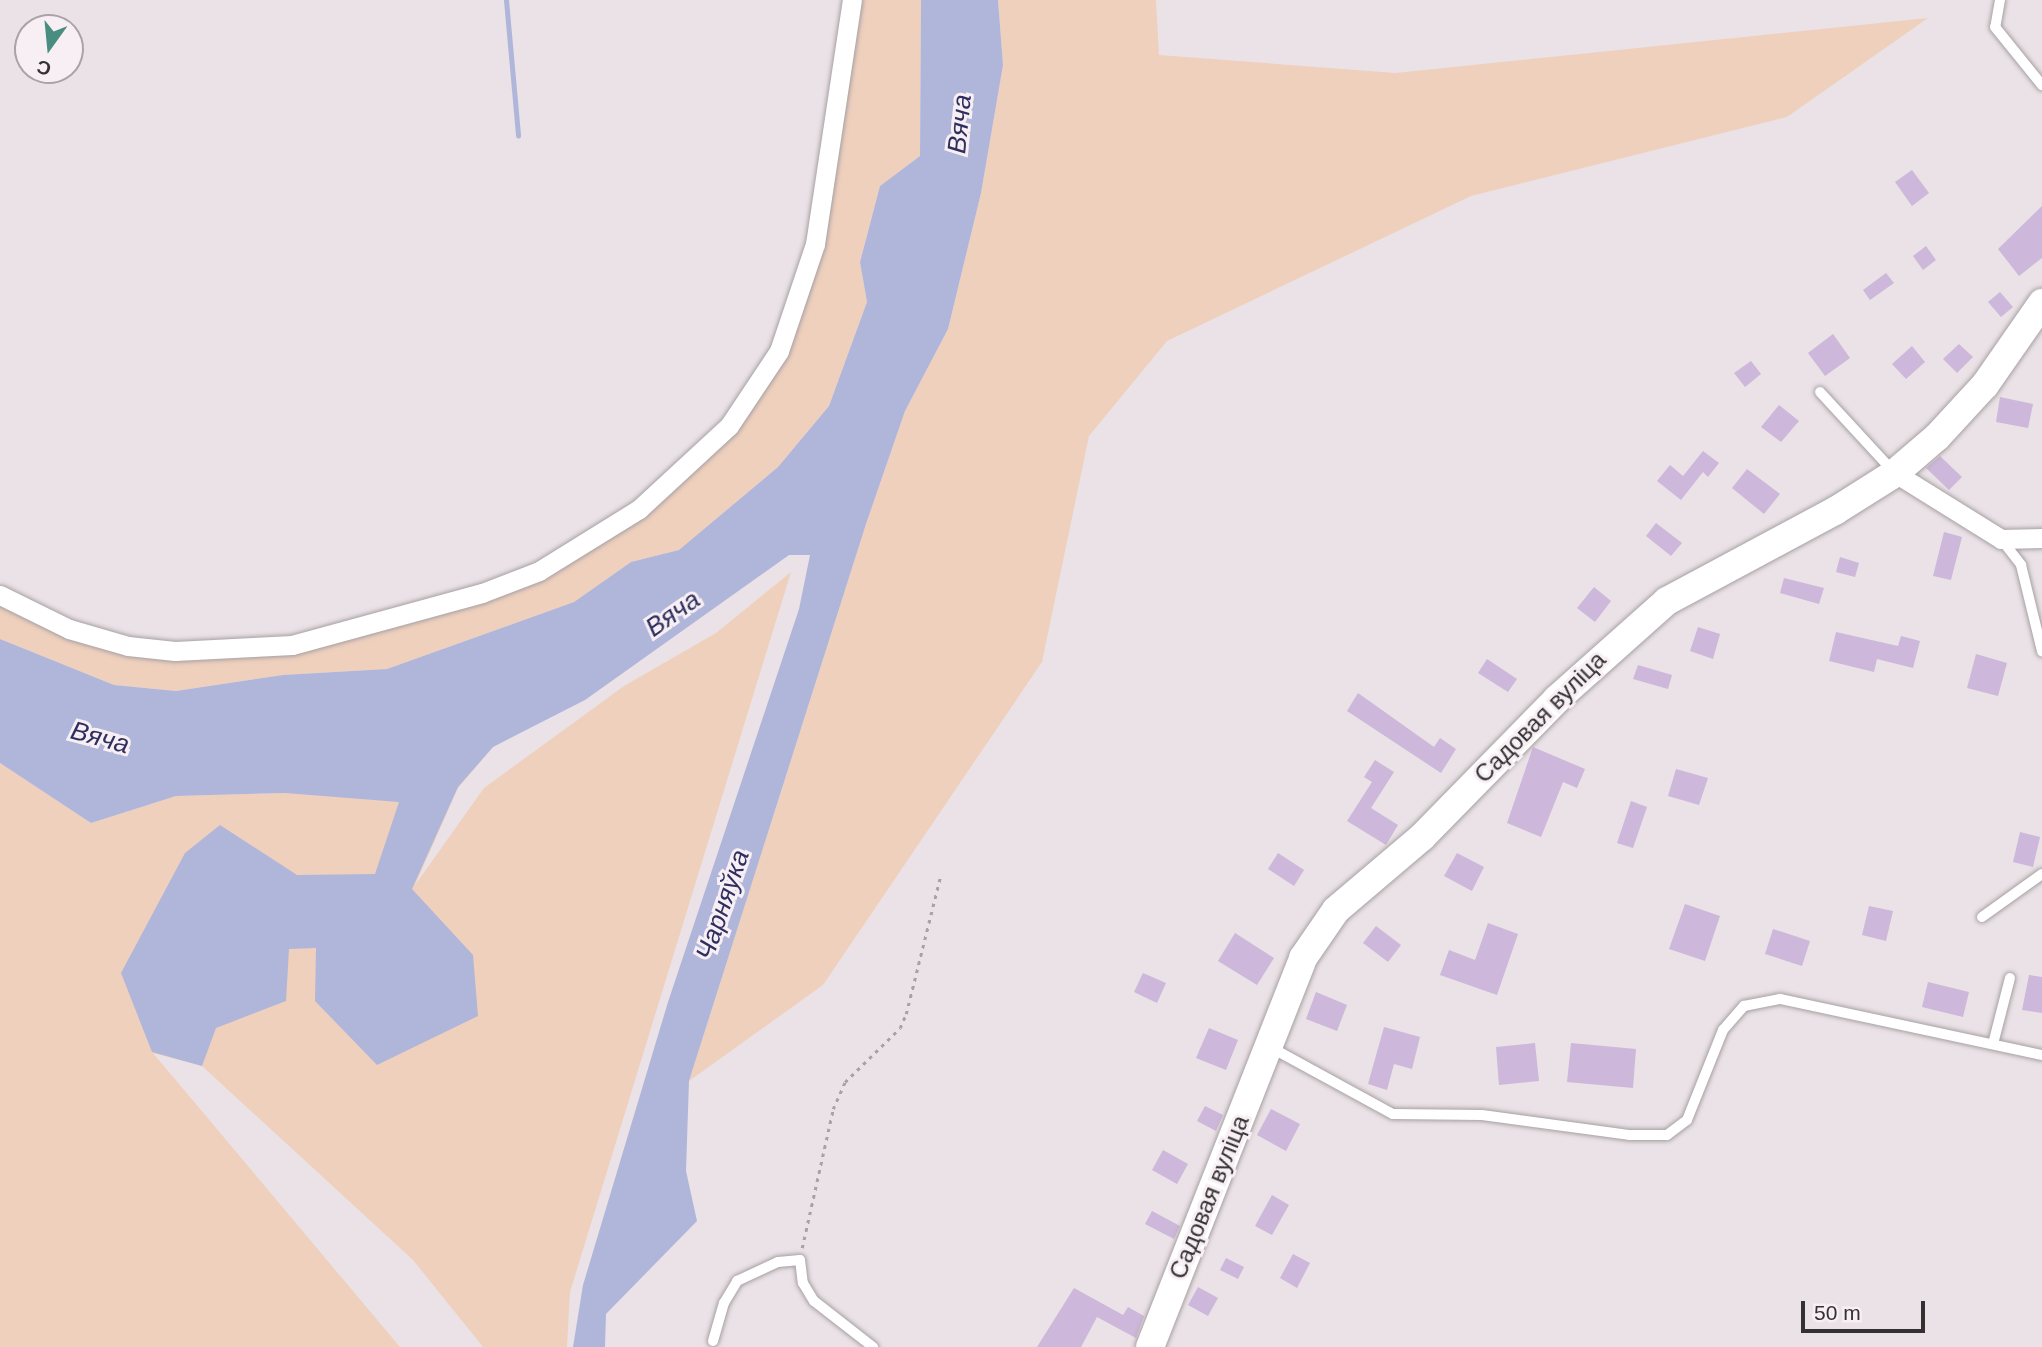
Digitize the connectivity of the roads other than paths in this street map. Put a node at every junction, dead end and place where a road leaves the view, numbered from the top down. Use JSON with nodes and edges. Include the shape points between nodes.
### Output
{"nodes":[{"id":1,"x":852,"y":0,"type":"edge"},
{"id":2,"x":2000,"y":0,"type":"edge"},
{"id":3,"x":2042,"y":85,"type":"edge"},
{"id":4,"x":2042,"y":303,"type":"edge"},
{"id":5,"x":1820,"y":392,"type":"dead end"},
{"id":6,"x":1895,"y":473,"type":"junction"},
{"id":7,"x":2042,"y":538,"type":"edge"},
{"id":8,"x":2001,"y":539,"type":"junction"},
{"id":9,"x":0,"y":595,"type":"edge"},
{"id":10,"x":2042,"y":651,"type":"edge"},
{"id":11,"x":2042,"y":874,"type":"edge"},
{"id":12,"x":1982,"y":917,"type":"dead end"},
{"id":13,"x":2010,"y":978,"type":"dead end"},
{"id":14,"x":1993,"y":1044,"type":"junction"},
{"id":15,"x":1269,"y":1046,"type":"junction"},
{"id":16,"x":2042,"y":1055,"type":"edge"},
{"id":17,"x":713,"y":1341,"type":"dead end"},
{"id":18,"x":873,"y":1347,"type":"edge"},
{"id":19,"x":1150,"y":1347,"type":"edge"}],
"edges":[{"from":1,"to":9,"type":"street","via":[[815,244],[779,351],[729,426],[639,509],[540,571],[482,593],[292,645],[175,651],[128,646],[69,629]]},
{"from":2,"to":3,"type":"lane","via":[[1995,27]]},
{"from":4,"to":6,"type":"street","name":"Садовая вуліца","via":[[1985,385]]},
{"from":5,"to":6,"type":"lane"},
{"from":6,"to":8,"type":"street"},
{"from":6,"to":15,"type":"street","name":"Садовая вуліца","via":[[1667,601],[1620,638],[1422,837],[1336,910],[1303,958]]},
{"from":7,"to":8,"type":"street"},
{"from":8,"to":10,"type":"lane","via":[[2021,565]]},
{"from":11,"to":12,"type":"lane"},
{"from":13,"to":14,"type":"lane"},
{"from":14,"to":15,"type":"lane","via":[[1780,999],[1744,1006],[1723,1030],[1688,1120],[1667,1135],[1629,1135],[1482,1115],[1393,1114]]},
{"from":14,"to":16,"type":"lane"},
{"from":15,"to":19,"type":"street","name":"Садовая вуліца"},
{"from":17,"to":18,"type":"lane","via":[[737,1281],[778,1262],[800,1260],[803,1283],[814,1301]]}]}
